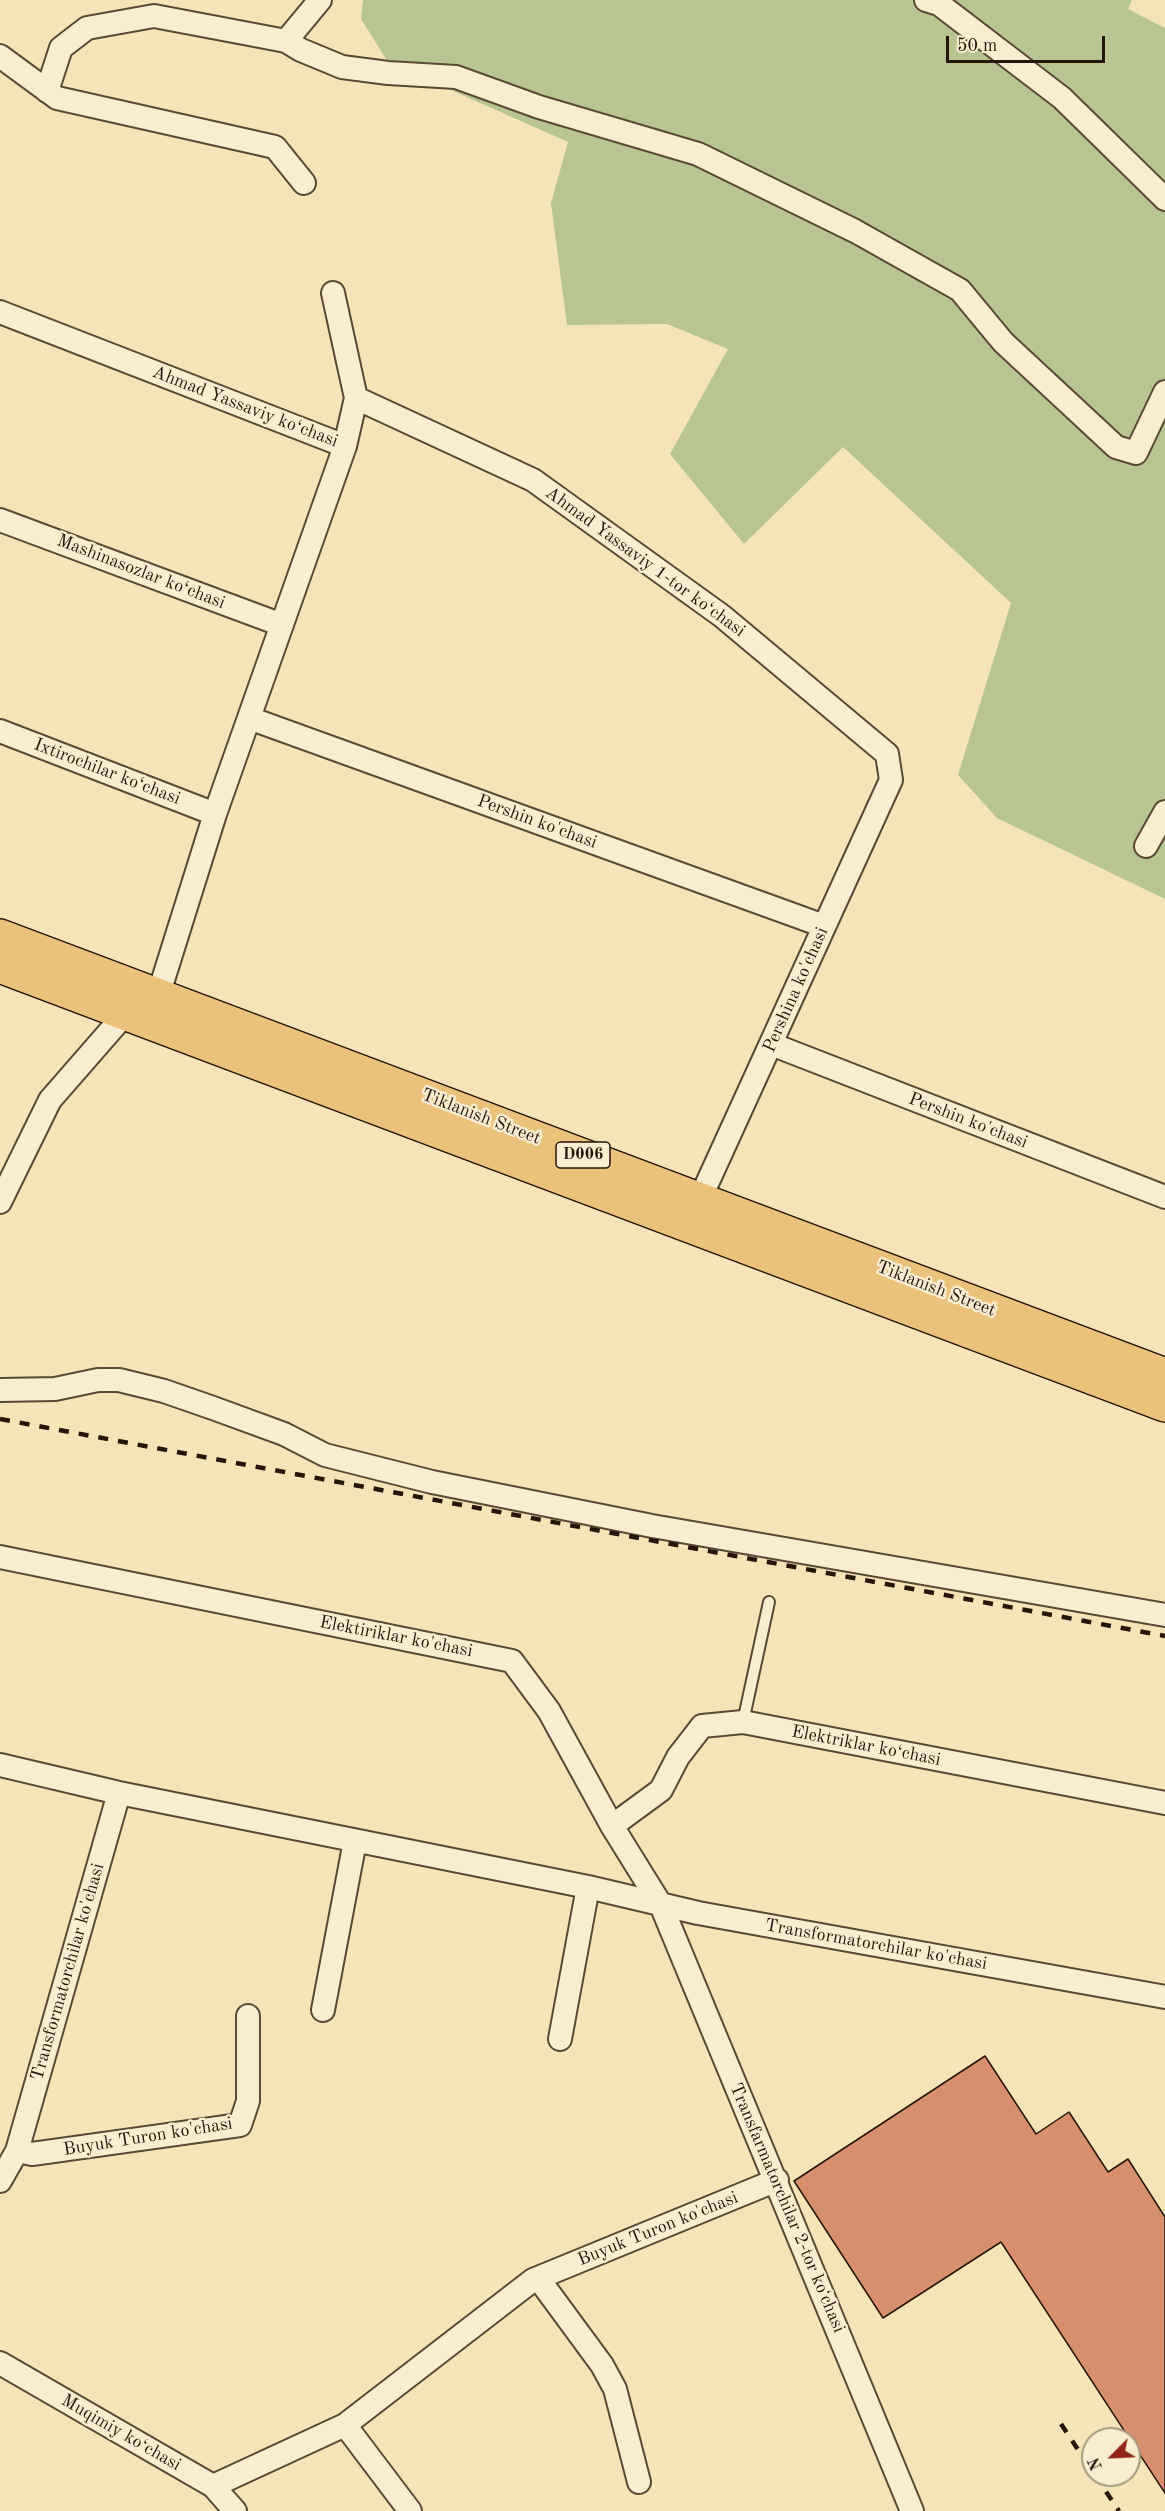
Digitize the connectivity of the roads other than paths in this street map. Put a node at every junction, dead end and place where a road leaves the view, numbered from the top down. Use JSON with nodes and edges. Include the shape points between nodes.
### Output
{"nodes":[{"id":1,"x":320,"y":0,"type":"edge"},
{"id":2,"x":926,"y":0,"type":"edge"},
{"id":3,"x":286,"y":40,"type":"junction"},
{"id":4,"x":0,"y":56,"type":"edge"},
{"id":5,"x":47,"y":91,"type":"junction"},
{"id":6,"x":304,"y":183,"type":"dead end"},
{"id":7,"x":1165,"y":199,"type":"edge"},
{"id":8,"x":333,"y":292,"type":"dead end"},
{"id":9,"x":0,"y":312,"type":"edge"},
{"id":10,"x":1165,"y":392,"type":"edge"},
{"id":11,"x":356,"y":398,"type":"junction"},
{"id":12,"x":345,"y":446,"type":"junction"},
{"id":13,"x":0,"y":520,"type":"edge"},
{"id":14,"x":282,"y":625,"type":"junction"},
{"id":15,"x":249,"y":718,"type":"junction"},
{"id":16,"x":0,"y":731,"type":"edge"},
{"id":17,"x":891,"y":780,"type":"joint"},
{"id":18,"x":1165,"y":812,"type":"edge"},
{"id":19,"x":215,"y":814,"type":"junction"},
{"id":20,"x":1146,"y":846,"type":"dead end"},
{"id":21,"x":824,"y":926,"type":"junction"},
{"id":22,"x":0,"y":936,"type":"edge"},
{"id":23,"x":0,"y":966,"type":"edge"},
{"id":24,"x":158,"y":996,"type":"junction"},
{"id":25,"x":125,"y":1014,"type":"junction"},
{"id":26,"x":771,"y":1044,"type":"junction"},
{"id":27,"x":1165,"y":1197,"type":"edge"},
{"id":28,"x":700,"y":1199,"type":"junction"},
{"id":29,"x":0,"y":1202,"type":"edge"},
{"id":30,"x":1165,"y":1375,"type":"edge"},
{"id":31,"x":0,"y":1390,"type":"edge"},
{"id":32,"x":1165,"y":1405,"type":"edge"},
{"id":33,"x":0,"y":1557,"type":"edge"},
{"id":34,"x":769,"y":1602,"type":"dead end"},
{"id":35,"x":1165,"y":1615,"type":"edge"},
{"id":36,"x":743,"y":1722,"type":"junction"},
{"id":37,"x":0,"y":1765,"type":"edge"},
{"id":38,"x":119,"y":1793,"type":"junction"},
{"id":39,"x":1165,"y":1803,"type":"edge"},
{"id":40,"x":612,"y":1826,"type":"junction"},
{"id":41,"x":355,"y":1841,"type":"junction"},
{"id":42,"x":588,"y":1887,"type":"junction"},
{"id":43,"x":661,"y":1905,"type":"junction"},
{"id":44,"x":1165,"y":1997,"type":"edge"},
{"id":45,"x":323,"y":2010,"type":"dead end"},
{"id":46,"x":248,"y":2016,"type":"dead end"},
{"id":47,"x":560,"y":2038,"type":"dead end"},
{"id":48,"x":17,"y":2151,"type":"junction"},
{"id":49,"x":777,"y":2180,"type":"junction"},
{"id":50,"x":0,"y":2181,"type":"edge"},
{"id":51,"x":538,"y":2278,"type":"junction"},
{"id":52,"x":0,"y":2363,"type":"edge"},
{"id":53,"x":345,"y":2425,"type":"junction"},
{"id":54,"x":639,"y":2482,"type":"dead end"},
{"id":55,"x":213,"y":2486,"type":"junction"},
{"id":56,"x":235,"y":2511,"type":"edge"},
{"id":57,"x":410,"y":2511,"type":"edge"},
{"id":58,"x":912,"y":2511,"type":"edge"}],
"edges":[{"from":1,"to":3,"type":"street"},
{"from":2,"to":7,"type":"street","via":[[939,4],[1062,98]]},
{"from":3,"to":5,"type":"street","via":[[154,16],[87,28],[61,48]]},
{"from":3,"to":10,"type":"street","via":[[342,67],[456,77],[539,107],[698,154],[813,210],[960,290],[1003,342],[1116,447],[1136,453]]},
{"from":4,"to":5,"type":"street"},
{"from":5,"to":6,"type":"street","via":[[57,98],[275,147]]},
{"from":8,"to":11,"type":"street","name":"Ahmad Yassaviy ko‘chasi"},
{"from":9,"to":12,"type":"street","name":"Ahmad Yassaviy ko‘chasi"},
{"from":11,"to":12,"type":"street","name":"Ahmad Yassaviy ko‘chasi"},
{"from":11,"to":17,"type":"street","name":"Ahmad Yassaviy 1-tor ko‘chasi","via":[[533,480],[741,632],[887,754]]},
{"from":12,"to":14,"type":"street"},
{"from":13,"to":14,"type":"street","name":"Mashinasozlar ko‘chasi"},
{"from":14,"to":15,"type":"street"},
{"from":15,"to":19,"type":"street"},
{"from":15,"to":21,"type":"street","name":"Pershin ko'chasi"},
{"from":16,"to":19,"type":"street","name":"Ixtirochilar ko‘chasi"},
{"from":17,"to":21,"type":"street","name":"Pershina ko'chasi"},
{"from":18,"to":20,"type":"street"},
{"from":19,"to":24,"type":"street"},
{"from":21,"to":26,"type":"street","name":"Pershina ko'chasi"},
{"from":22,"to":24,"type":"main road","name":"Tiklanish Street","number":"D006"},
{"from":23,"to":25,"type":"main road","name":"Tiklanish Street","number":"D006"},
{"from":24,"to":25,"type":"main road"},
{"from":24,"to":28,"type":"main road","name":"Tiklanish Street","number":"D006"},
{"from":25,"to":29,"type":"street","via":[[50,1100]]},
{"from":25,"to":32,"type":"main road","name":"Tiklanish Street","number":"D006"},
{"from":26,"to":27,"type":"street","name":"Pershin ko'chasi"},
{"from":26,"to":28,"type":"street","name":"Pershina ko'chasi"},
{"from":28,"to":30,"type":"main road","name":"Tiklanish Street","number":"D006"},
{"from":31,"to":35,"type":"street","via":[[56,1389],[119,1380],[213,1408],[284,1434],[325,1455],[432,1482],[687,1533]]},
{"from":33,"to":40,"type":"street","name":"Elektiriklar ko'chasi","via":[[512,1660],[549,1711]]},
{"from":34,"to":36,"type":"lane"},
{"from":36,"to":39,"type":"street","name":"Elektriklar ko‘chasi"},
{"from":36,"to":40,"type":"street","name":"Elektriklar ko‘chasi","via":[[702,1726],[678,1757],[661,1790]]},
{"from":37,"to":38,"type":"street","name":"Transformatorchilar ko'chasi"},
{"from":38,"to":41,"type":"street","name":"Transformatorchilar ko'chasi"},
{"from":38,"to":48,"type":"street","name":"Transformatorchilar ko'chasi"},
{"from":40,"to":43,"type":"street","name":"Elektiriklar ko'chasi"},
{"from":41,"to":42,"type":"street","name":"Transformatorchilar ko'chasi"},
{"from":41,"to":45,"type":"street"},
{"from":42,"to":43,"type":"street","name":"Transformatorchilar ko'chasi"},
{"from":42,"to":47,"type":"street"},
{"from":43,"to":44,"type":"street","name":"Transformatorchilar ko'chasi"},
{"from":43,"to":49,"type":"street","name":"Transfarmatorchilar 2-tor koʻchasi"},
{"from":46,"to":48,"type":"street","name":"Buyuk Turon ko'chasi","via":[[248,2101],[240,2125],[32,2154]]},
{"from":48,"to":50,"type":"street"},
{"from":49,"to":51,"type":"street","name":"Buyuk Turon ko'chasi"},
{"from":49,"to":58,"type":"street","name":"Transfarmatorchilar 2-tor koʻchasi"},
{"from":51,"to":53,"type":"street","name":"Buyuk Turon ko'chasi"},
{"from":51,"to":54,"type":"street","via":[[615,2389]]},
{"from":52,"to":55,"type":"street","name":"Muqimiy ko‘chasi"},
{"from":53,"to":55,"type":"street","name":"Buyuk Turon ko'chasi"},
{"from":53,"to":57,"type":"street"},
{"from":55,"to":56,"type":"street","name":"Muqimiy ko‘chasi"}]}
